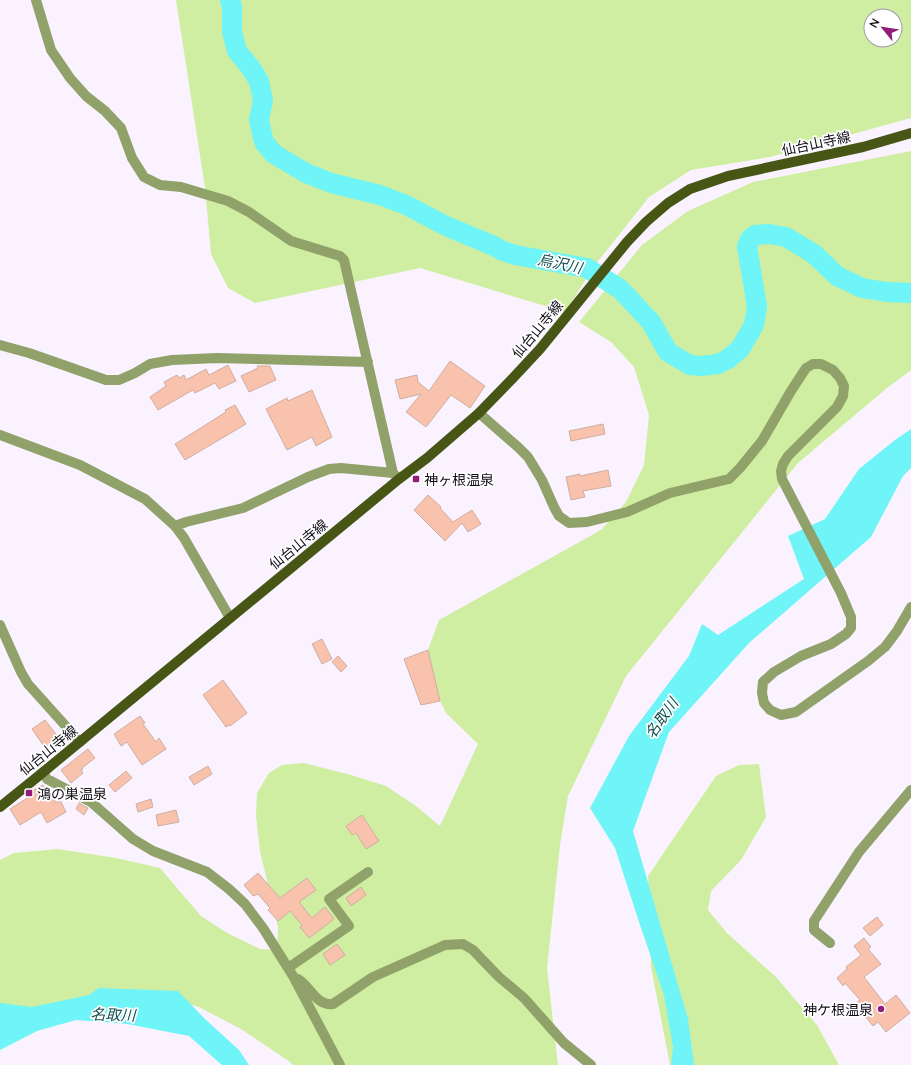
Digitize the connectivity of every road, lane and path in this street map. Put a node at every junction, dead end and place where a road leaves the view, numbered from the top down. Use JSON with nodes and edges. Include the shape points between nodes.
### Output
{"nodes":[{"id":1,"x":36,"y":0,"type":"edge"},
{"id":2,"x":911,"y":133,"type":"edge"},
{"id":3,"x":0,"y":345,"type":"edge"},
{"id":4,"x":368,"y":362,"type":"junction"},
{"id":5,"x":479,"y":412,"type":"junction"},
{"id":6,"x":0,"y":435,"type":"edge"},
{"id":7,"x":396,"y":476,"type":"junction"},
{"id":8,"x":174,"y":526,"type":"junction"},
{"id":9,"x":911,"y":607,"type":"edge"},
{"id":10,"x":230,"y":618,"type":"junction"},
{"id":11,"x":0,"y":625,"type":"edge"},
{"id":12,"x":80,"y":742,"type":"junction"},
{"id":13,"x":43,"y":772,"type":"junction"},
{"id":14,"x":911,"y":790,"type":"edge"},
{"id":15,"x":0,"y":807,"type":"edge"},
{"id":16,"x":368,"y":872,"type":"dead end"},
{"id":17,"x":830,"y":943,"type":"dead end"},
{"id":18,"x":291,"y":972,"type":"junction"},
{"id":19,"x":340,"y":1065,"type":"edge"},
{"id":20,"x":591,"y":1065,"type":"edge"}],
"edges":[{"from":1,"to":4,"type":"street","via":[[51,50],[86,96],[121,128],[132,158],[144,177],[160,185],[181,187],[228,201],[291,241],[340,256],[344,260]]},
{"from":2,"to":5,"type":"main road","name":"仙台山寺線","via":[[863,147],[728,176],[690,189],[668,203],[627,242],[540,350]]},
{"from":3,"to":4,"type":"street","via":[[106,380],[119,380],[150,364],[172,360],[217,358]]},
{"from":4,"to":7,"type":"street"},
{"from":5,"to":7,"type":"main road","name":"仙台山寺線","via":[[426,458]]},
{"from":5,"to":9,"type":"street","via":[[528,457],[559,516],[569,523],[587,522],[627,512],[670,493],[729,478],[762,441],[806,368],[813,364],[821,364],[833,370],[840,378],[844,386],[843,396],[837,408],[788,456],[781,471],[782,479],[795,506],[841,593],[851,617],[851,628],[831,644],[801,656],[774,672],[763,682],[764,703],[781,716],[796,712],[885,648]]},
{"from":6,"to":8,"type":"street","via":[[80,465],[124,487],[146,499]]},
{"from":7,"to":8,"type":"street","via":[[342,468],[329,469],[308,476],[243,508]]},
{"from":7,"to":10,"type":"main road","name":"仙台山寺線"},
{"from":8,"to":10,"type":"street","via":[[184,538]]},
{"from":10,"to":12,"type":"main road","name":"仙台山寺線"},
{"from":11,"to":12,"type":"street","via":[[28,684]]},
{"from":12,"to":13,"type":"main road","name":"仙台山寺線"},
{"from":13,"to":15,"type":"main road","name":"仙台山寺線"},
{"from":13,"to":18,"type":"street","via":[[47,779],[91,802],[133,839],[207,872],[229,889],[245,904],[263,928]]},
{"from":14,"to":17,"type":"street","via":[[859,852],[814,921],[814,930]]},
{"from":16,"to":18,"type":"street","via":[[329,899],[348,926]]},
{"from":18,"to":19,"type":"street"},
{"from":18,"to":20,"type":"street","via":[[317,999],[328,1005],[373,977],[445,945],[463,944],[473,950],[524,998],[564,1043]]}]}
